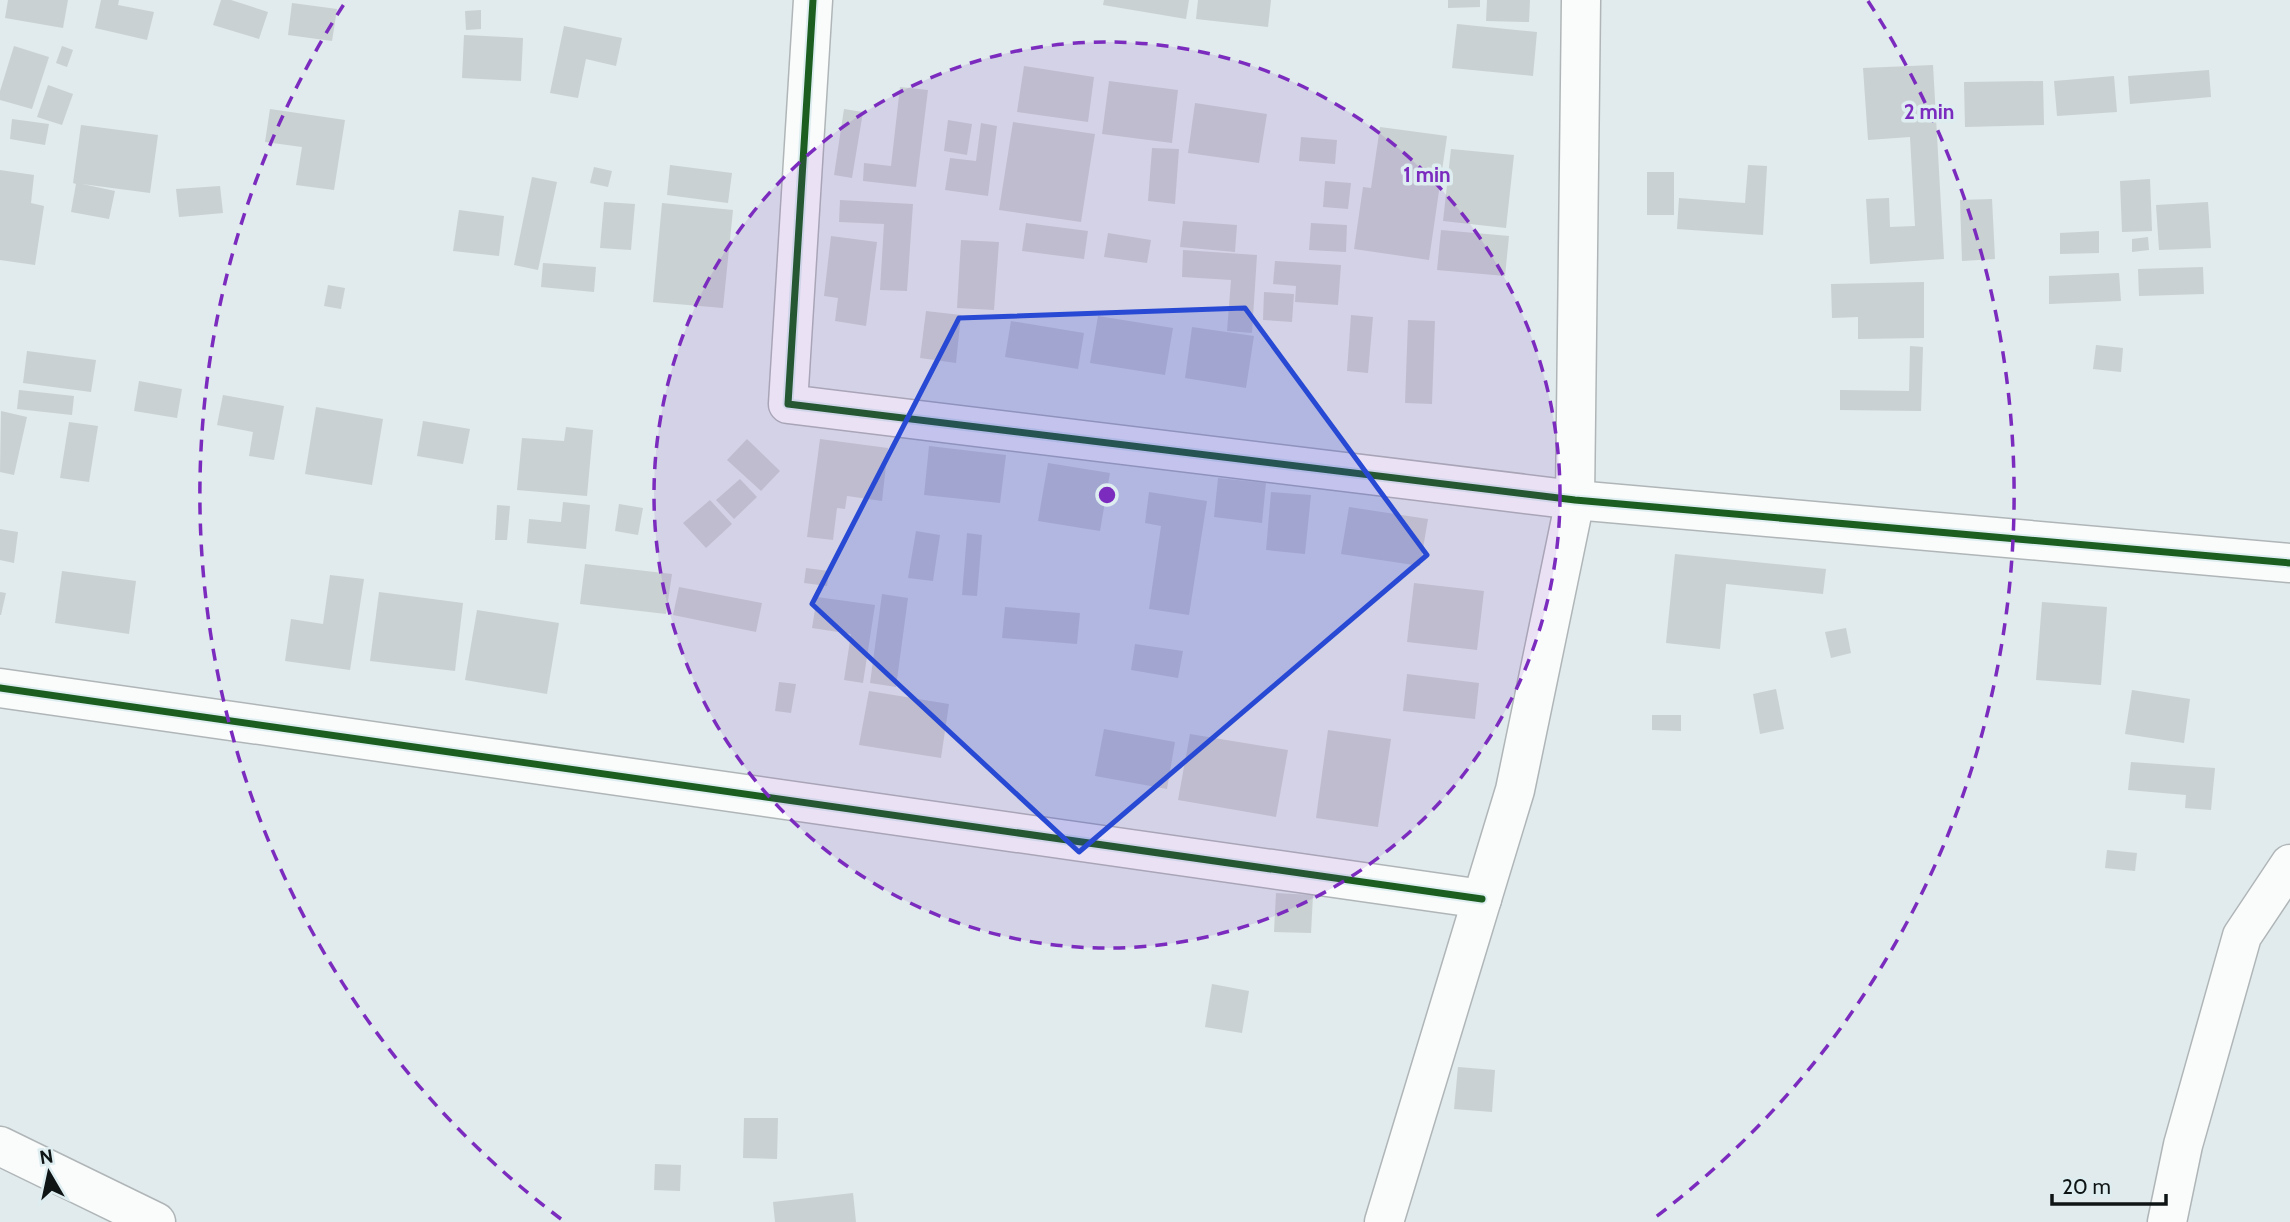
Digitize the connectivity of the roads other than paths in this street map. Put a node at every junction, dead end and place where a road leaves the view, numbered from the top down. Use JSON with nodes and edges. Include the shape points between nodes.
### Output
{"nodes":[{"id":1,"x":813,"y":0,"type":"edge"},
{"id":2,"x":1581,"y":0,"type":"edge"},
{"id":3,"x":1575,"y":500,"type":"junction"},
{"id":4,"x":2290,"y":563,"type":"edge"},
{"id":5,"x":0,"y":688,"type":"edge"},
{"id":6,"x":2290,"y":864,"type":"edge"},
{"id":7,"x":1482,"y":899,"type":"junction"},
{"id":8,"x":0,"y":1146,"type":"edge"},
{"id":9,"x":156,"y":1222,"type":"edge"},
{"id":10,"x":1384,"y":1222,"type":"edge"},
{"id":11,"x":2167,"y":1222,"type":"edge"}],
"edges":[{"from":1,"to":3,"type":"street","via":[[788,404]]},
{"from":2,"to":3,"type":"street"},
{"from":3,"to":4,"type":"street"},
{"from":3,"to":7,"type":"street","via":[[1515,790]]},
{"from":5,"to":7,"type":"street"},
{"from":6,"to":11,"type":"street","via":[[2242,936],[2183,1145]]},
{"from":7,"to":10,"type":"street"},
{"from":8,"to":9,"type":"street"}]}
